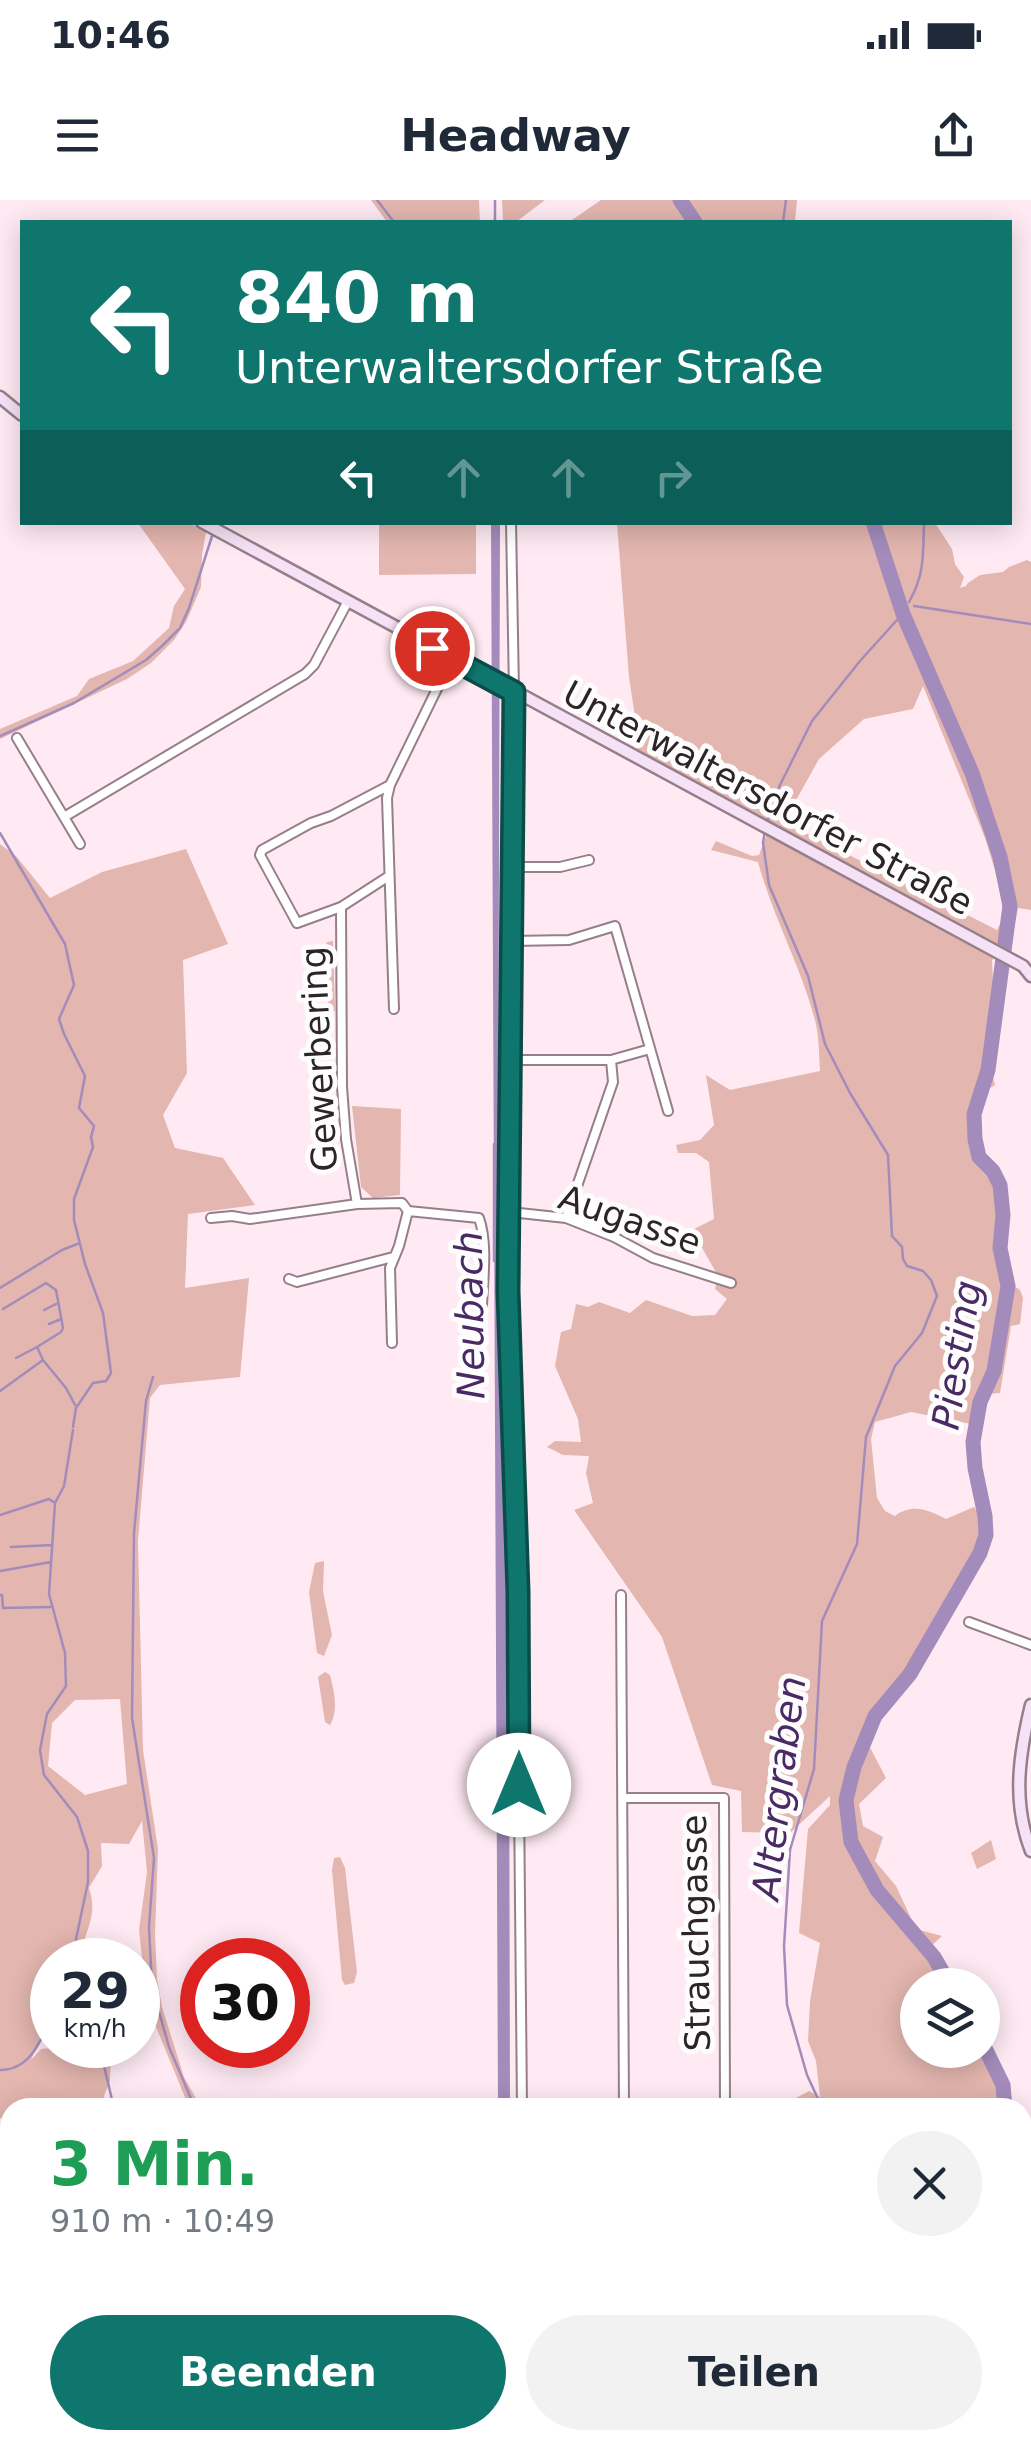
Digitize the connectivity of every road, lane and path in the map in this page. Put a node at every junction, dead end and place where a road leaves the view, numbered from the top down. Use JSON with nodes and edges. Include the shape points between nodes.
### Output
{"nodes":[{"id":1,"x":0,"y":397,"type":"edge"},
{"id":2,"x":20,"y":413,"type":"edge"},
{"id":3,"x":511,"y":525,"type":"edge"},
{"id":4,"x":208,"y":526,"type":"edge"},
{"id":5,"x":348,"y":602,"type":"junction"},
{"id":6,"x":452,"y":658,"type":"junction"},
{"id":7,"x":509,"y":689,"type":"junction"},
{"id":8,"x":18,"y":738,"type":"dead end"},
{"id":9,"x":390,"y":785,"type":"junction"},
{"id":10,"x":64,"y":817,"type":"junction"},
{"id":11,"x":80,"y":844,"type":"dead end"},
{"id":12,"x":589,"y":860,"type":"dead end"},
{"id":13,"x":512,"y":867,"type":"junction"},
{"id":14,"x":389,"y":876,"type":"junction"},
{"id":15,"x":341,"y":907,"type":"junction"},
{"id":16,"x":512,"y":940,"type":"junction"},
{"id":17,"x":1030,"y":972,"type":"edge"},
{"id":18,"x":394,"y":1009,"type":"dead end"},
{"id":19,"x":650,"y":1049,"type":"junction"},
{"id":20,"x":511,"y":1060,"type":"junction"},
{"id":21,"x":611,"y":1060,"type":"junction"},
{"id":22,"x":668,"y":1110,"type":"dead end"},
{"id":23,"x":357,"y":1204,"type":"junction"},
{"id":24,"x":408,"y":1211,"type":"junction"},
{"id":25,"x":510,"y":1212,"type":"junction"},
{"id":26,"x":211,"y":1218,"type":"dead end"},
{"id":27,"x":566,"y":1218,"type":"junction"},
{"id":28,"x":393,"y":1257,"type":"junction"},
{"id":29,"x":289,"y":1279,"type":"dead end"},
{"id":30,"x":731,"y":1283,"type":"dead end"},
{"id":31,"x":482,"y":1306,"type":"dead end"},
{"id":32,"x":392,"y":1343,"type":"dead end"},
{"id":33,"x":622,"y":1595,"type":"dead end"},
{"id":34,"x":969,"y":1622,"type":"dead end"},
{"id":35,"x":1031,"y":1645,"type":"edge"},
{"id":36,"x":1031,"y":1705,"type":"edge"},
{"id":37,"x":622,"y":1798,"type":"junction"},
{"id":38,"x":1031,"y":1851,"type":"edge"},
{"id":39,"x":522,"y":2098,"type":"edge"},
{"id":40,"x":624,"y":2098,"type":"edge"},
{"id":41,"x":725,"y":2098,"type":"edge"}],
"edges":[{"from":1,"to":2,"type":"main road"},
{"from":3,"to":7,"type":"street"},
{"from":4,"to":5,"type":"main road","name":"Unterwaltersdorfer Straße"},
{"from":5,"to":6,"type":"main road","name":"Unterwaltersdorfer Straße"},
{"from":5,"to":10,"type":"street","via":[[305,674]]},
{"from":6,"to":7,"type":"main road","name":"Unterwaltersdorfer Straße"},
{"from":6,"to":9,"type":"street"},
{"from":7,"to":13,"type":"street"},
{"from":7,"to":17,"type":"main road","name":"Unterwaltersdorfer Straße"},
{"from":8,"to":10,"type":"street"},
{"from":9,"to":14,"type":"street"},
{"from":9,"to":15,"type":"street","via":[[260,854],[296,923]]},
{"from":10,"to":11,"type":"street"},
{"from":12,"to":13,"type":"street"},
{"from":13,"to":16,"type":"street"},
{"from":14,"to":15,"type":"street","name":"Gewerbering"},
{"from":14,"to":18,"type":"street"},
{"from":15,"to":23,"type":"street","name":"Gewerbering","via":[[342,1087]]},
{"from":16,"to":19,"type":"street","via":[[569,940],[614,926]]},
{"from":16,"to":20,"type":"street"},
{"from":19,"to":21,"type":"street"},
{"from":19,"to":22,"type":"street"},
{"from":20,"to":21,"type":"street"},
{"from":20,"to":25,"type":"street"},
{"from":21,"to":27,"type":"street","via":[[613,1082]]},
{"from":23,"to":24,"type":"street","via":[[402,1203]]},
{"from":23,"to":26,"type":"street"},
{"from":24,"to":28,"type":"street"},
{"from":24,"to":31,"type":"street","via":[[479,1218]]},
{"from":25,"to":27,"type":"street","name":"Augasse"},
{"from":25,"to":39,"type":"street"},
{"from":27,"to":30,"type":"street","name":"Augasse","via":[[653,1258]]},
{"from":28,"to":29,"type":"street"},
{"from":28,"to":32,"type":"street"},
{"from":33,"to":37,"type":"street"},
{"from":34,"to":35,"type":"street"},
{"from":36,"to":38,"type":"main road","via":[[1018,1780]]},
{"from":37,"to":40,"type":"street"},
{"from":37,"to":41,"type":"street","name":"Strauchgasse","via":[[724,1798]]}]}
